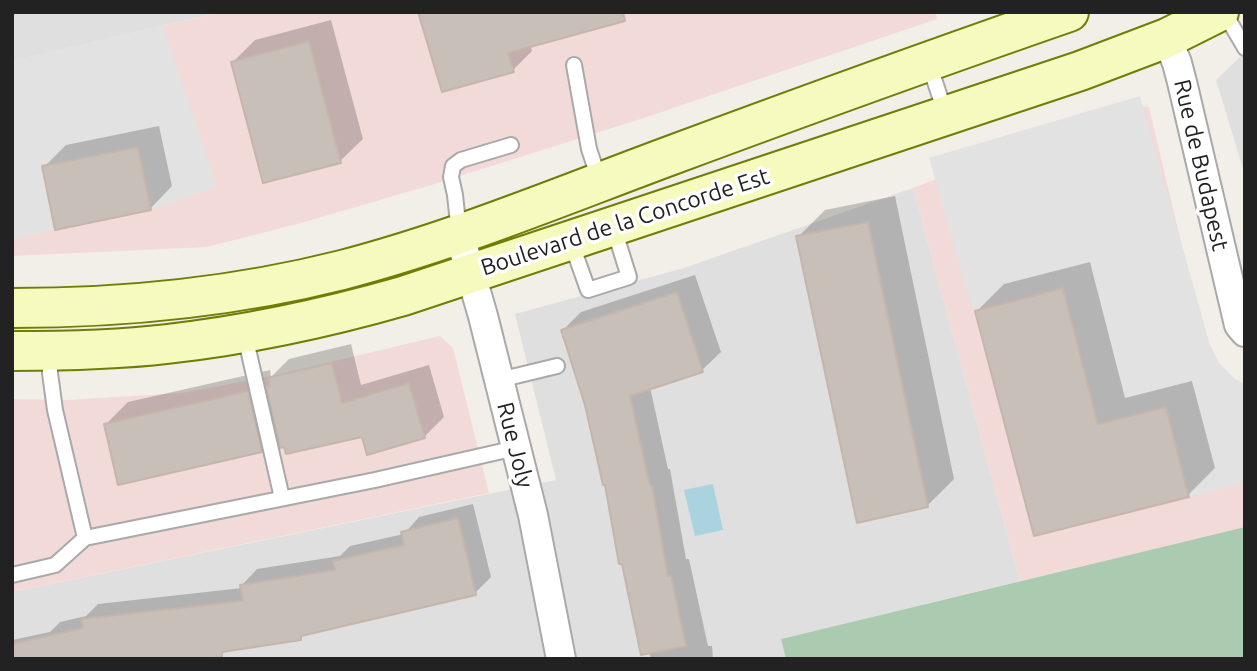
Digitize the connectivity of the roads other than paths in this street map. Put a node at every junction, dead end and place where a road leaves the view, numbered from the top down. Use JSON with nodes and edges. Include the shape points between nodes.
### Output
{"nodes":[{"id":1,"x":1069,"y":12,"type":"edge"},
{"id":2,"x":1222,"y":12,"type":"edge"},
{"id":3,"x":1167,"y":38,"type":"junction"},
{"id":4,"x":1245,"y":48,"type":"edge"},
{"id":5,"x":928,"y":62,"type":"junction"},
{"id":6,"x":574,"y":65,"type":"dead end"},
{"id":7,"x":946,"y":116,"type":"junction"},
{"id":8,"x":511,"y":145,"type":"dead end"},
{"id":9,"x":600,"y":181,"type":"junction"},
{"id":10,"x":614,"y":227,"type":"junction"},
{"id":11,"x":459,"y":233,"type":"junction"},
{"id":12,"x":571,"y":241,"type":"junction"},
{"id":13,"x":471,"y":274,"type":"junction"},
{"id":14,"x":12,"y":308,"type":"edge"},
{"id":15,"x":1245,"y":332,"type":"edge"},
{"id":16,"x":244,"y":333,"type":"junction"},
{"id":17,"x":12,"y":351,"type":"edge"},
{"id":18,"x":50,"y":351,"type":"junction"},
{"id":19,"x":557,"y":366,"type":"dead end"},
{"id":20,"x":499,"y":380,"type":"junction"},
{"id":21,"x":516,"y":448,"type":"junction"},
{"id":22,"x":282,"y":498,"type":"junction"},
{"id":23,"x":85,"y":537,"type":"junction"},
{"id":24,"x":12,"y":575,"type":"edge"},
{"id":25,"x":561,"y":659,"type":"edge"}],
"edges":[{"from":1,"to":5,"type":"street","name":"Boulevard de la Concorde Est"},
{"from":2,"to":3,"type":"street","name":"Boulevard de la Concorde Est"},
{"from":2,"to":4,"type":"lane"},
{"from":3,"to":7,"type":"street","name":"Boulevard de la Concorde Est"},
{"from":3,"to":15,"type":"street","name":"Rue de Budapest","via":[[1182,82],[1239,325]]},
{"from":5,"to":7,"type":"lane"},
{"from":5,"to":9,"type":"street","name":"Boulevard de la Concorde Est"},
{"from":6,"to":9,"type":"lane","via":[[589,149]]},
{"from":7,"to":10,"type":"street","name":"Boulevard de la Concorde Est"},
{"from":8,"to":11,"type":"lane","via":[[453,166]]},
{"from":9,"to":11,"type":"street","name":"Boulevard de la Concorde Est"},
{"from":10,"to":12,"type":"street","name":"Boulevard de la Concorde Est"},
{"from":10,"to":12,"type":"lane","via":[[629,277],[588,290]]},
{"from":11,"to":13,"type":"street","name":"Rue Joly"},
{"from":11,"to":14,"type":"street","name":"Boulevard de la Concorde Est","via":[[364,264],[281,283],[146,302]]},
{"from":12,"to":13,"type":"street","name":"Boulevard de la Concorde Est"},
{"from":13,"to":16,"type":"street","name":"Boulevard de la Concorde Est","via":[[378,303]]},
{"from":13,"to":20,"type":"street","name":"Rue Joly"},
{"from":16,"to":18,"type":"street","name":"Boulevard de la Concorde Est","via":[[156,345]]},
{"from":16,"to":22,"type":"lane"},
{"from":17,"to":18,"type":"street","name":"Boulevard de la Concorde Est"},
{"from":18,"to":23,"type":"lane","via":[[55,410]]},
{"from":19,"to":20,"type":"lane"},
{"from":20,"to":21,"type":"street","name":"Rue Joly"},
{"from":21,"to":22,"type":"lane"},
{"from":21,"to":25,"type":"street","name":"Rue Joly"},
{"from":22,"to":23,"type":"lane"},
{"from":23,"to":24,"type":"lane","via":[[55,565]]}]}
